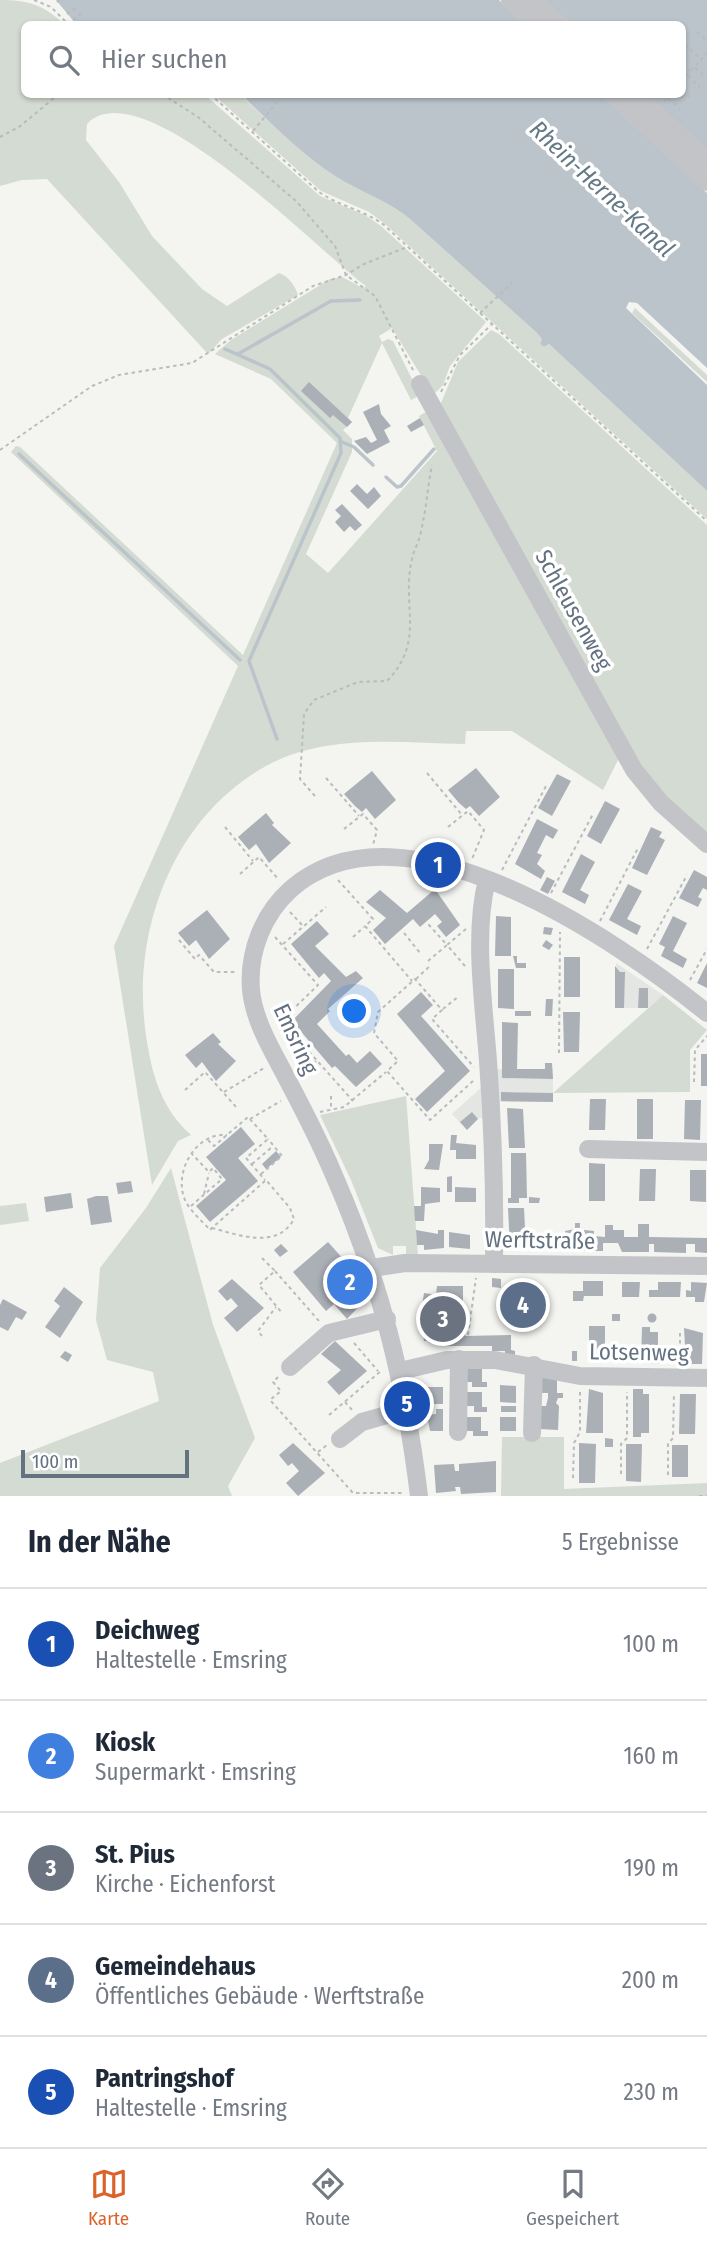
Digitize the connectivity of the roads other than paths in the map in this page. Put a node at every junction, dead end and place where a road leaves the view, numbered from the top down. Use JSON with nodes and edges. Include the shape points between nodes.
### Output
{"nodes":[{"id":1,"x":510,"y":0,"type":"edge"},
{"id":2,"x":533,"y":0,"type":"edge"},
{"id":3,"x":534,"y":21,"type":"edge"},
{"id":4,"x":556,"y":21,"type":"edge"},
{"id":5,"x":616,"y":98,"type":"edge"},
{"id":6,"x":639,"y":98,"type":"edge"},
{"id":7,"x":707,"y":161,"type":"edge"},
{"id":8,"x":707,"y":182,"type":"edge"},
{"id":9,"x":420,"y":384,"type":"road end"},
{"id":10,"x":707,"y":844,"type":"edge"},
{"id":11,"x":491,"y":882,"type":"junction"},
{"id":12,"x":707,"y":1013,"type":"edge"},
{"id":13,"x":588,"y":1149,"type":"dead end"},
{"id":14,"x":707,"y":1152,"type":"edge"},
{"id":15,"x":494,"y":1264,"type":"junction"},
{"id":16,"x":707,"y":1266,"type":"edge"},
{"id":17,"x":372,"y":1268,"type":"junction"},
{"id":18,"x":387,"y":1319,"type":"junction"},
{"id":19,"x":460,"y":1359,"type":"junction"},
{"id":20,"x":534,"y":1365,"type":"junction"},
{"id":21,"x":290,"y":1367,"type":"road end"},
{"id":22,"x":400,"y":1369,"type":"junction"},
{"id":23,"x":707,"y":1378,"type":"edge"},
{"id":24,"x":408,"y":1409,"type":"junction"},
{"id":25,"x":458,"y":1432,"type":"dead end"},
{"id":26,"x":532,"y":1433,"type":"dead end"},
{"id":27,"x":340,"y":1439,"type":"dead end"},
{"id":28,"x":419,"y":1495,"type":"edge"}],
"edges":[{"from":1,"to":3,"type":"street"},
{"from":2,"to":4,"type":"street"},
{"from":5,"to":8,"type":"street"},
{"from":6,"to":7,"type":"street"},
{"from":9,"to":10,"type":"street","name":"Schleusenweg","via":[[634,770],[661,803]]},
{"from":11,"to":12,"type":"street","name":"Emsring","via":[[544,906],[640,962]]},
{"from":11,"to":15,"type":"street","via":[[482,919],[494,1157]]},
{"from":11,"to":17,"type":"street","name":"Emsring","via":[[412,860],[372,857],[330,865],[284,896],[263,927],[251,972],[257,1018],[306,1115]]},
{"from":13,"to":14,"type":"street"},
{"from":15,"to":16,"type":"street","name":"Werftstraße"},
{"from":15,"to":17,"type":"street","name":"Werftstraße","via":[[405,1263]]},
{"from":17,"to":18,"type":"street","name":"Emsring"},
{"from":18,"to":21,"type":"street","via":[[336,1331]]},
{"from":18,"to":22,"type":"street","name":"Emsring"},
{"from":19,"to":20,"type":"street","name":"Lotsenweg"},
{"from":19,"to":22,"type":"street","name":"Lotsenweg"},
{"from":19,"to":25,"type":"street"},
{"from":20,"to":23,"type":"street","name":"Lotsenweg","via":[[574,1375]]},
{"from":20,"to":26,"type":"street"},
{"from":22,"to":24,"type":"street","name":"Emsring"},
{"from":24,"to":27,"type":"street","via":[[362,1422]]},
{"from":24,"to":28,"type":"street","name":"Emsring"}]}
